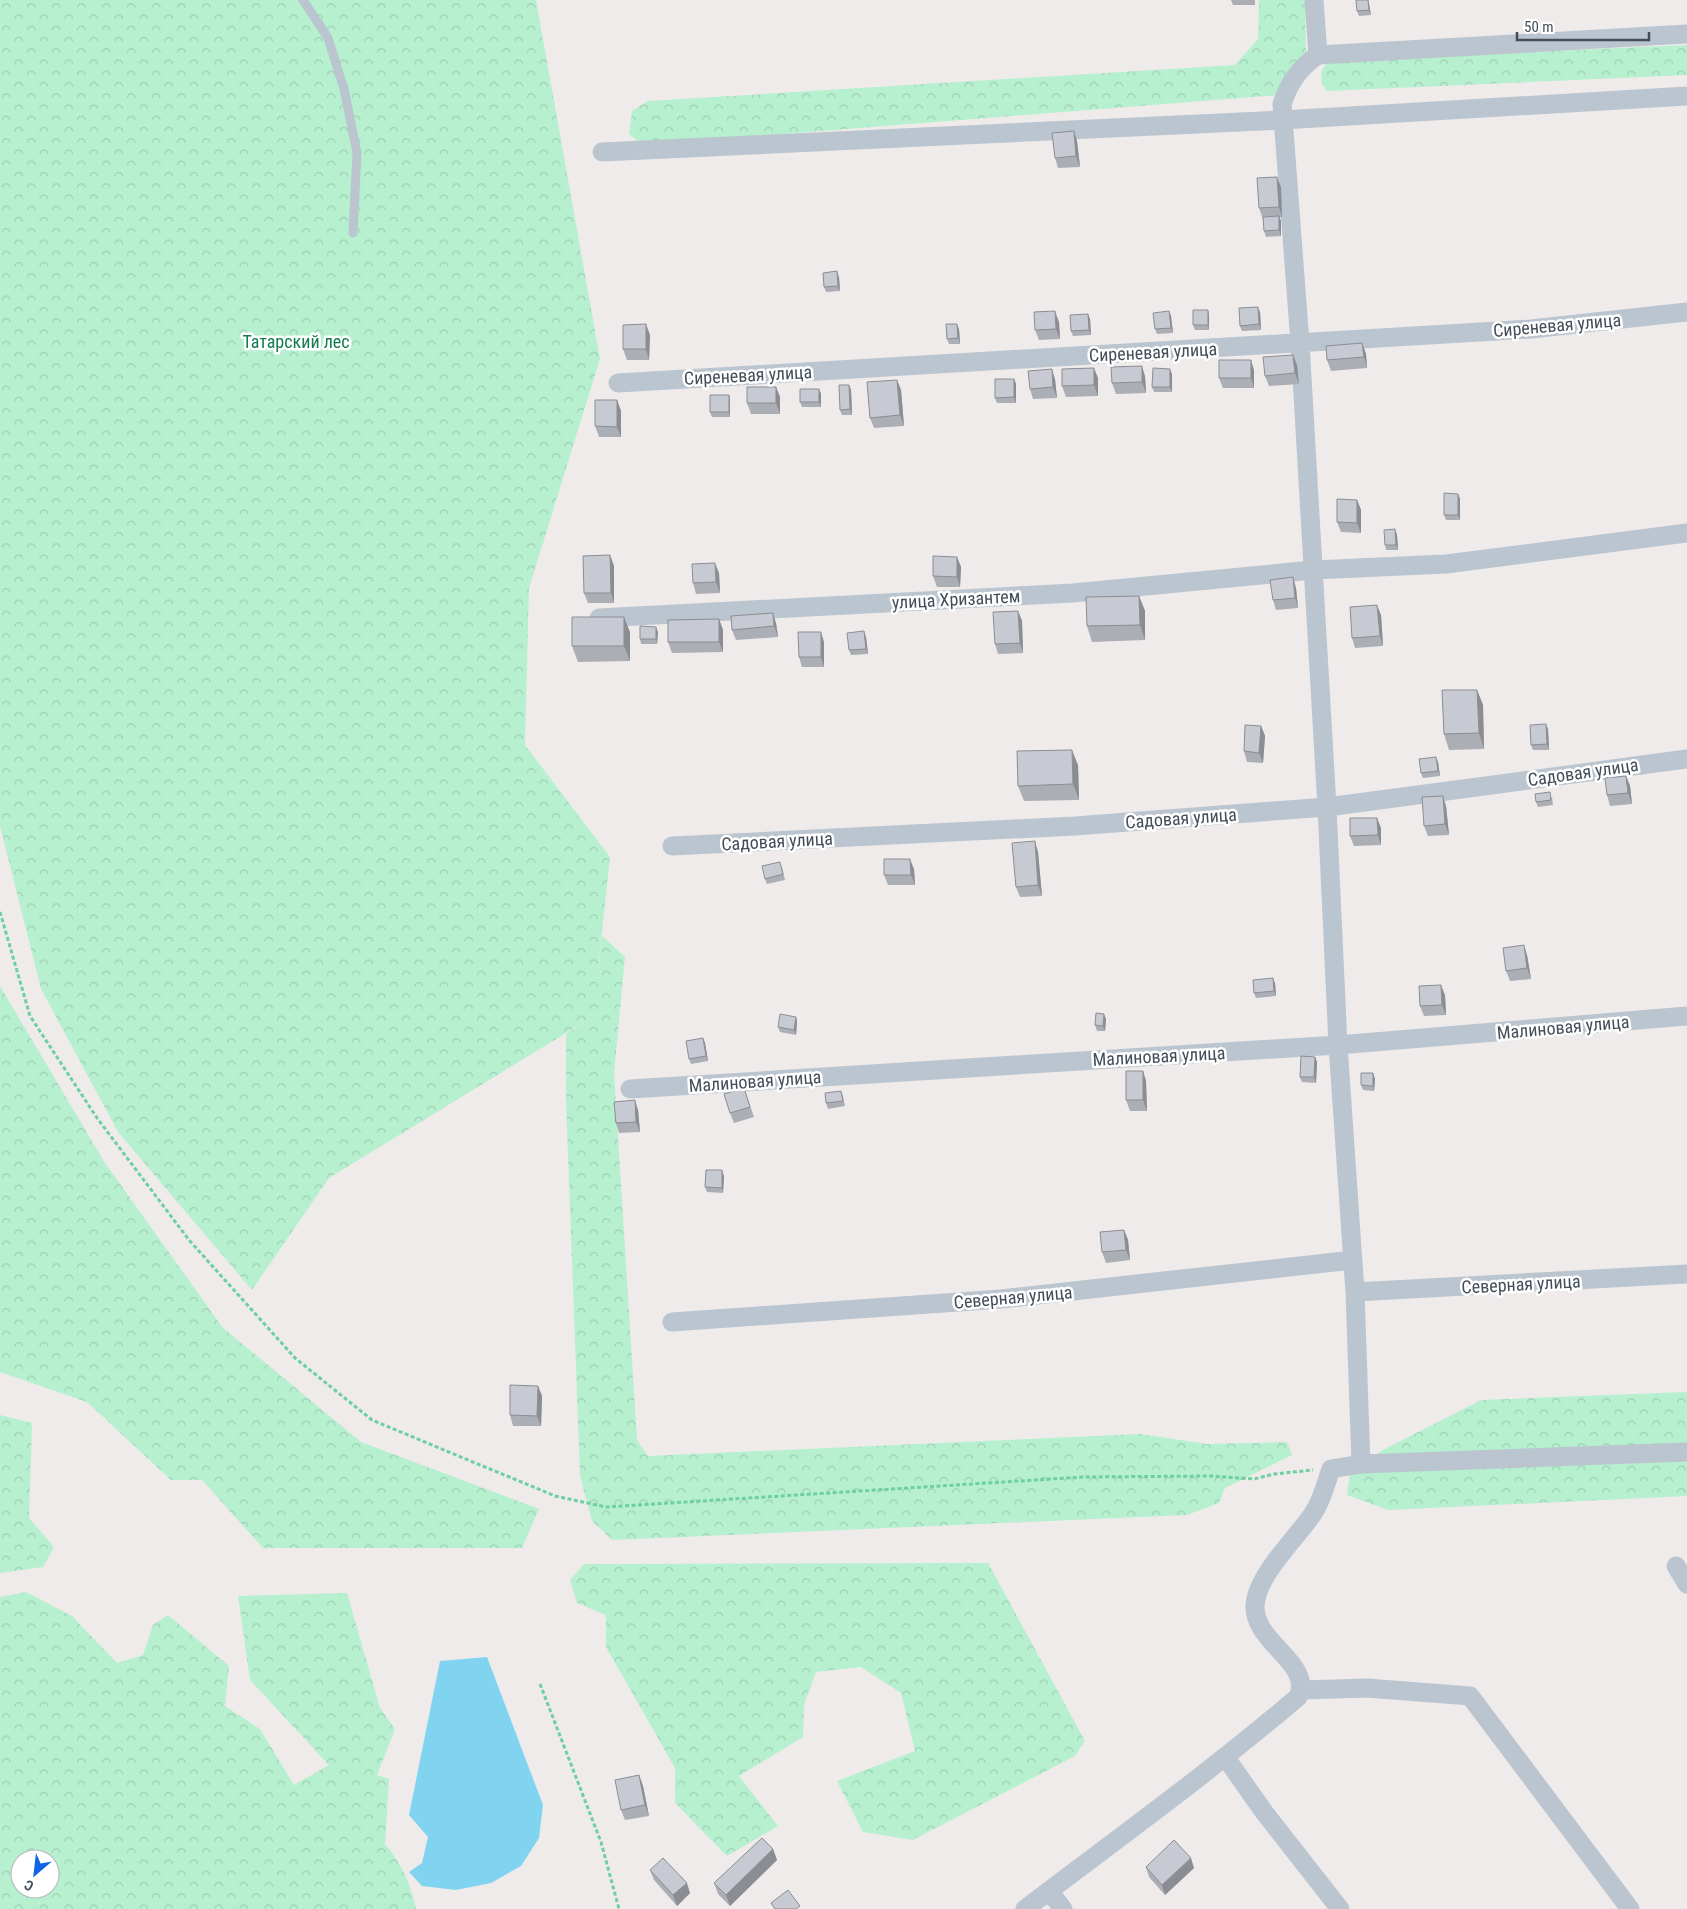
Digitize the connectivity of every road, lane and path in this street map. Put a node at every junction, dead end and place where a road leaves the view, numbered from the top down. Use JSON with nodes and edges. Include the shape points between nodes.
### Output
{"nodes":[{"id":1,"x":303,"y":0,"type":"edge"},
{"id":2,"x":1314,"y":0,"type":"edge"},
{"id":3,"x":1687,"y":34,"type":"edge"},
{"id":4,"x":1318,"y":55,"type":"junction"},
{"id":5,"x":1687,"y":96,"type":"edge"},
{"id":6,"x":1282,"y":120,"type":"junction"},
{"id":7,"x":602,"y":152,"type":"dead end"},
{"id":8,"x":353,"y":233,"type":"dead end"},
{"id":9,"x":1687,"y":312,"type":"edge"},
{"id":10,"x":1300,"y":343,"type":"junction"},
{"id":11,"x":618,"y":383,"type":"dead end"},
{"id":12,"x":1687,"y":533,"type":"edge"},
{"id":13,"x":1313,"y":570,"type":"junction"},
{"id":14,"x":598,"y":618,"type":"edge"},
{"id":15,"x":1687,"y":759,"type":"edge"},
{"id":16,"x":1327,"y":808,"type":"junction"},
{"id":17,"x":672,"y":846,"type":"dead end"},
{"id":18,"x":0,"y":912,"type":"edge"},
{"id":19,"x":1687,"y":1016,"type":"edge"},
{"id":20,"x":1338,"y":1045,"type":"junction"},
{"id":21,"x":630,"y":1089,"type":"dead end"},
{"id":22,"x":1354,"y":1260,"type":"junction"},
{"id":23,"x":1687,"y":1274,"type":"edge"},
{"id":24,"x":1355,"y":1292,"type":"junction"},
{"id":25,"x":672,"y":1322,"type":"dead end"},
{"id":26,"x":1687,"y":1452,"type":"edge"},
{"id":27,"x":1360,"y":1464,"type":"junction"},
{"id":28,"x":1331,"y":1469,"type":"junction"},
{"id":29,"x":1676,"y":1566,"type":"dead end"},
{"id":30,"x":1687,"y":1584,"type":"edge"},
{"id":31,"x":540,"y":1684,"type":"dead end"},
{"id":32,"x":1302,"y":1690,"type":"junction"},
{"id":33,"x":1226,"y":1758,"type":"junction"},
{"id":34,"x":1049,"y":1891,"type":"junction"},
{"id":35,"x":619,"y":1909,"type":"edge"},
{"id":36,"x":1026,"y":1909,"type":"edge"},
{"id":37,"x":1063,"y":1909,"type":"edge"},
{"id":38,"x":1340,"y":1909,"type":"edge"},
{"id":39,"x":1630,"y":1909,"type":"edge"}],
"edges":[{"from":1,"to":8,"type":"lane","via":[[328,38],[344,89],[357,153]]},
{"from":2,"to":4,"type":"street"},
{"from":3,"to":4,"type":"street"},
{"from":4,"to":6,"type":"street","via":[[1302,65],[1288,87],[1282,104]]},
{"from":5,"to":6,"type":"street"},
{"from":6,"to":7,"type":"street"},
{"from":6,"to":10,"type":"street"},
{"from":9,"to":10,"type":"street","name":"Сиреневая улица","via":[[1531,329]]},
{"from":10,"to":11,"type":"street","name":"Сиреневая улица"},
{"from":10,"to":13,"type":"street"},
{"from":12,"to":13,"type":"street","name":"улица Хризантем","via":[[1446,564]]},
{"from":13,"to":14,"type":"street","name":"улица Хризантем","via":[[1074,593]]},
{"from":13,"to":16,"type":"street"},
{"from":15,"to":16,"type":"street","name":"Садовая улица"},
{"from":16,"to":17,"type":"street","name":"Садовая улица","via":[[1075,826]]},
{"from":16,"to":20,"type":"street"},
{"from":18,"to":28,"type":"path","via":[[30,1016],[96,1118],[189,1240],[295,1358],[381,1424],[555,1496],[606,1507],[1083,1477],[1254,1479]]},
{"from":19,"to":20,"type":"street","name":"Малиновая улица"},
{"from":20,"to":21,"type":"street","name":"Малиновая улица"},
{"from":20,"to":22,"type":"street"},
{"from":22,"to":24,"type":"street"},
{"from":22,"to":25,"type":"street","name":"Северная улица","via":[[1001,1299]]},
{"from":23,"to":24,"type":"street","name":"Северная улица"},
{"from":24,"to":27,"type":"street"},
{"from":26,"to":27,"type":"street"},
{"from":27,"to":28,"type":"street"},
{"from":28,"to":32,"type":"street","via":[[1315,1511],[1280,1555],[1257,1594],[1255,1607],[1265,1635],[1300,1674]]},
{"from":29,"to":30,"type":"street"},
{"from":31,"to":35,"type":"path","via":[[601,1842]]},
{"from":32,"to":33,"type":"street","via":[[1298,1697]]},
{"from":32,"to":39,"type":"street","via":[[1367,1688],[1470,1696]]},
{"from":33,"to":34,"type":"street"},
{"from":33,"to":38,"type":"street"},
{"from":34,"to":36,"type":"street"},
{"from":34,"to":37,"type":"street"}]}
